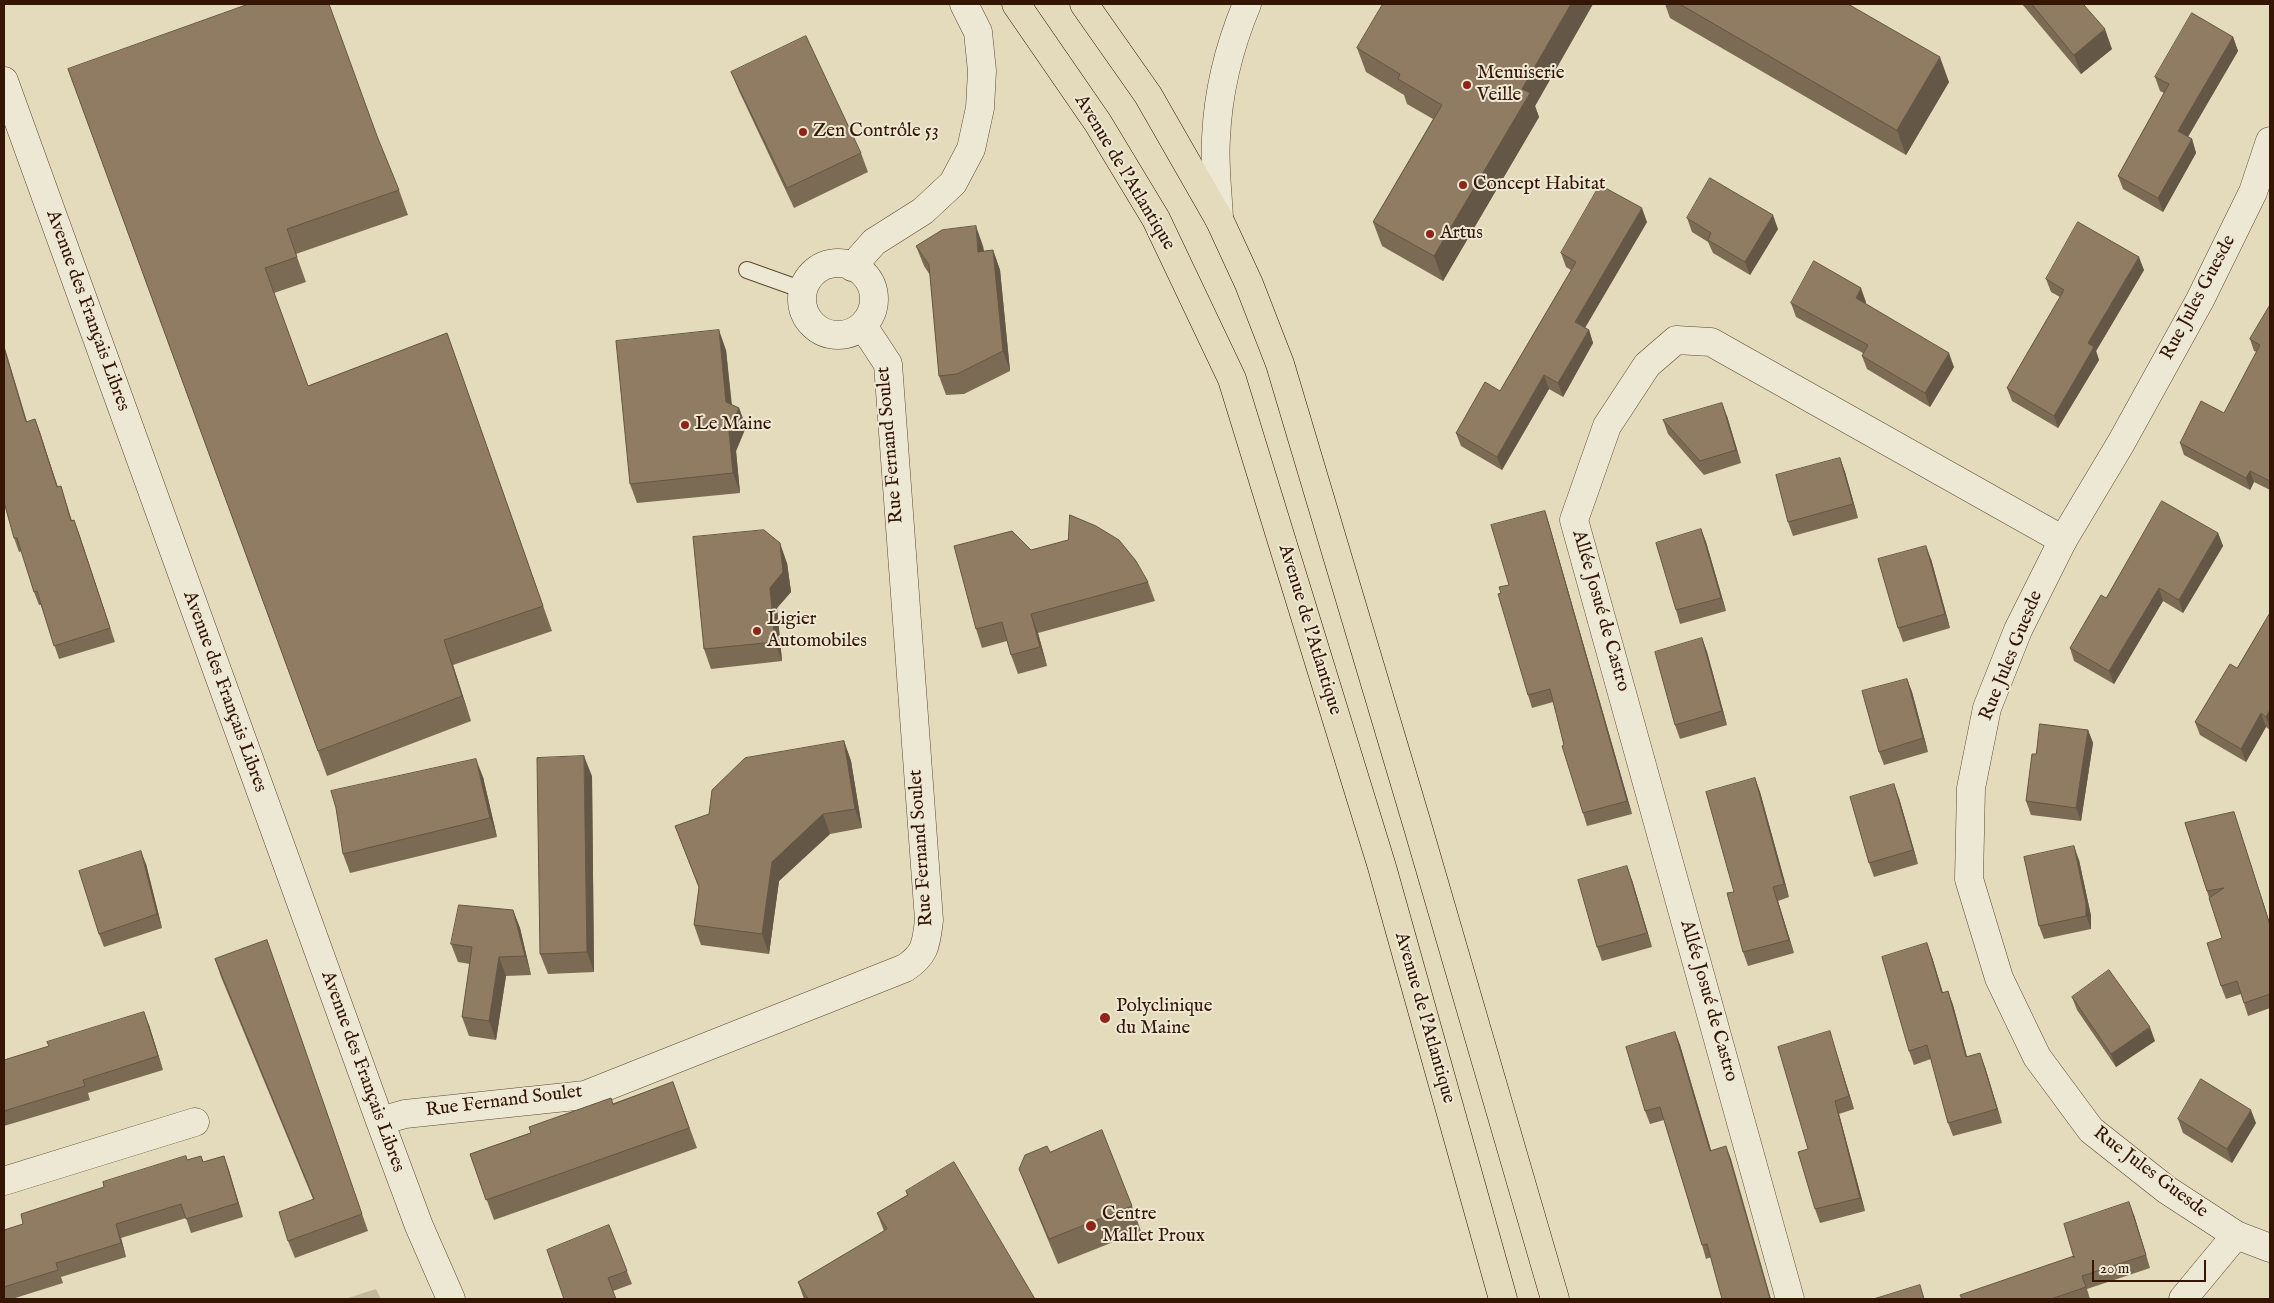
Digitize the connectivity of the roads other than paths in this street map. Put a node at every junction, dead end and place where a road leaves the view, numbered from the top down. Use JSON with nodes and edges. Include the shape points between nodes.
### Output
{"nodes":[{"id":1,"x":964,"y":4,"type":"edge"},
{"id":2,"x":1016,"y":4,"type":"edge"},
{"id":3,"x":1084,"y":4,"type":"edge"},
{"id":4,"x":1247,"y":4,"type":"edge"},
{"id":5,"x":4,"y":81,"type":"edge"},
{"id":6,"x":11,"y":122,"type":"edge"},
{"id":7,"x":2270,"y":141,"type":"edge"},
{"id":8,"x":1219,"y":220,"type":"junction"},
{"id":9,"x":852,"y":267,"type":"junction"},
{"id":10,"x":747,"y":270,"type":"dead end"},
{"id":11,"x":803,"y":290,"type":"junction"},
{"id":12,"x":863,"y":326,"type":"junction"},
{"id":13,"x":2063,"y":540,"type":"junction"},
{"id":14,"x":380,"y":1121,"type":"junction"},
{"id":15,"x":195,"y":1122,"type":"dead end"},
{"id":16,"x":4,"y":1181,"type":"edge"},
{"id":17,"x":2236,"y":1235,"type":"junction"},
{"id":18,"x":2270,"y":1248,"type":"edge"},
{"id":19,"x":451,"y":1299,"type":"edge"},
{"id":20,"x":1503,"y":1299,"type":"edge"},
{"id":21,"x":1554,"y":1299,"type":"edge"},
{"id":22,"x":1790,"y":1299,"type":"edge"},
{"id":23,"x":2183,"y":1299,"type":"edge"}],
"edges":[{"from":1,"to":9,"type":"street","via":[[978,32],[982,70],[980,108],[971,149],[953,183],[923,211],[874,242]]},
{"from":2,"to":20,"type":"main road","name":"Avenue de l'Atlantique","via":[[1098,123],[1156,219],[1232,379],[1382,867]]},
{"from":3,"to":8,"type":"main road","via":[[1148,95]]},
{"from":4,"to":8,"type":"street","via":[[1234,36],[1220,90],[1216,140]]},
{"from":5,"to":6,"type":"street","name":"Avenue des Français Libres"},
{"from":6,"to":14,"type":"street","name":"Avenue des Français Libres"},
{"from":7,"to":13,"type":"street","name":"Rue Jules Guesde","via":[[2253,192],[2200,300]]},
{"from":8,"to":21,"type":"main road","via":[[1250,284],[1280,364]]},
{"from":9,"to":11,"type":"street","via":[[831,264],[819,268]]},
{"from":9,"to":12,"type":"street","via":[[862,272],[874,296],[873,309]]},
{"from":10,"to":11,"type":"lane"},
{"from":11,"to":12,"type":"street","via":[[803,308],[817,329],[840,336]]},
{"from":12,"to":14,"type":"street","name":"Rue Fernand Soulet","via":[[888,364],[929,920],[926,947],[917,960],[905,968],[585,1094],[405,1114]]},
{"from":13,"to":17,"type":"street","name":"Rue Jules Guesde","via":[[2018,630],[1987,708],[1971,788],[1968,879],[1999,978],[2037,1057],[2091,1130],[2167,1190]]},
{"from":13,"to":22,"type":"street","name":"Allée Josué de Castro","via":[[1710,342],[1676,340],[1647,365],[1607,426],[1574,520]]},
{"from":14,"to":19,"type":"street","name":"Avenue des Français Libres","via":[[419,1226]]},
{"from":15,"to":16,"type":"street"},
{"from":17,"to":18,"type":"street","name":"Rue Jules Guesde"},
{"from":17,"to":23,"type":"street"}]}
